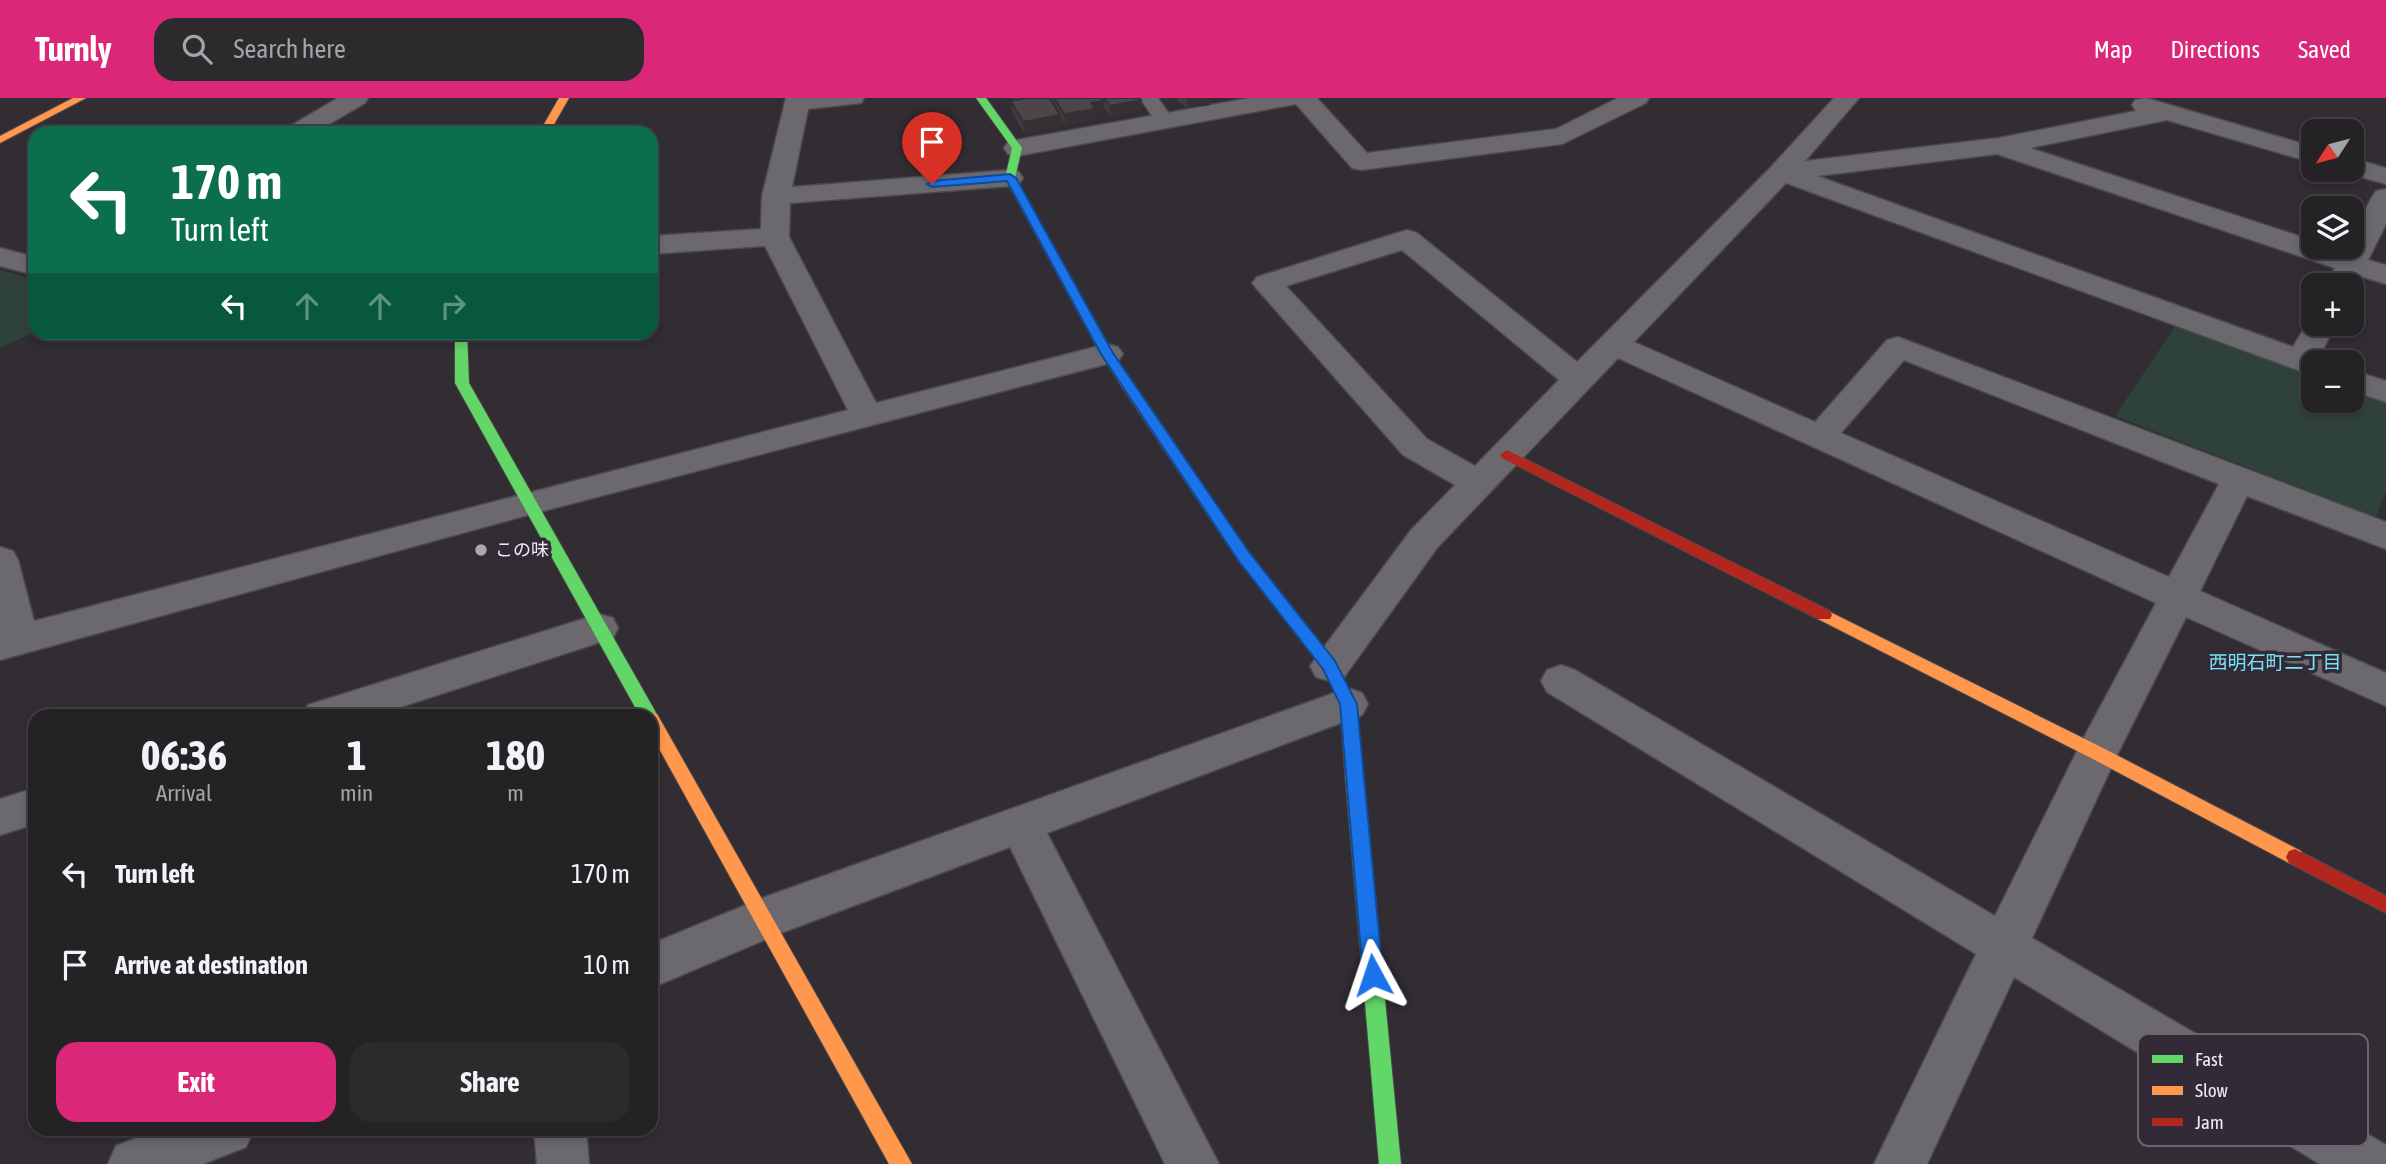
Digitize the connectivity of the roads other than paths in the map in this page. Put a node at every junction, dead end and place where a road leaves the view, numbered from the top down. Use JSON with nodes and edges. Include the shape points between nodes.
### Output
{"nodes":[{"id":1,"x":81,"y":98,"type":"edge"},
{"id":2,"x":356,"y":98,"type":"edge"},
{"id":3,"x":564,"y":98,"type":"edge"},
{"id":4,"x":852,"y":98,"type":"edge"},
{"id":5,"x":981,"y":98,"type":"edge"},
{"id":6,"x":1149,"y":98,"type":"edge"},
{"id":7,"x":1291,"y":98,"type":"edge"},
{"id":8,"x":1304,"y":98,"type":"edge"},
{"id":9,"x":1637,"y":98,"type":"edge"},
{"id":10,"x":2118,"y":98,"type":"edge"},
{"id":11,"x":798,"y":100,"type":"edge"},
{"id":12,"x":1833,"y":101,"type":"edge"},
{"id":13,"x":2167,"y":112,"type":"junction"},
{"id":14,"x":1165,"y":121,"type":"junction"},
{"id":15,"x":308,"y":126,"type":"edge"},
{"id":16,"x":548,"y":126,"type":"edge"},
{"id":17,"x":0,"y":140,"type":"edge"},
{"id":18,"x":1999,"y":146,"type":"junction"},
{"id":19,"x":1017,"y":148,"type":"junction"},
{"id":20,"x":2301,"y":151,"type":"edge"},
{"id":21,"x":2364,"y":170,"type":"edge"},
{"id":22,"x":1781,"y":172,"type":"junction"},
{"id":23,"x":2386,"y":176,"type":"edge"},
{"id":24,"x":1010,"y":178,"type":"junction"},
{"id":25,"x":776,"y":196,"type":"junction"},
{"id":26,"x":2386,"y":197,"type":"edge"},
{"id":27,"x":775,"y":237,"type":"junction"},
{"id":28,"x":658,"y":245,"type":"edge"},
{"id":29,"x":0,"y":257,"type":"edge"},
{"id":30,"x":28,"y":265,"type":"edge"},
{"id":31,"x":2342,"y":273,"type":"edge"},
{"id":32,"x":2348,"y":273,"type":"edge"},
{"id":33,"x":2364,"y":275,"type":"edge"},
{"id":34,"x":2386,"y":275,"type":"edge"},
{"id":35,"x":461,"y":340,"type":"edge"},
{"id":36,"x":1615,"y":345,"type":"junction"},
{"id":37,"x":1107,"y":354,"type":"junction"},
{"id":38,"x":2301,"y":361,"type":"edge"},
{"id":39,"x":1580,"y":381,"type":"junction"},
{"id":40,"x":2364,"y":384,"type":"edge"},
{"id":41,"x":2386,"y":392,"type":"edge"},
{"id":42,"x":867,"y":416,"type":"junction"},
{"id":43,"x":1820,"y":437,"type":"junction"},
{"id":44,"x":1507,"y":455,"type":"junction"},
{"id":45,"x":2238,"y":481,"type":"junction"},
{"id":46,"x":1478,"y":483,"type":"junction"},
{"id":47,"x":528,"y":503,"type":"junction"},
{"id":48,"x":2386,"y":536,"type":"edge"},
{"id":49,"x":0,"y":560,"type":"edge"},
{"id":50,"x":2177,"y":594,"type":"junction"},
{"id":51,"x":599,"y":628,"type":"junction"},
{"id":52,"x":10,"y":643,"type":"edge"},
{"id":53,"x":1330,"y":666,"type":"junction"},
{"id":54,"x":1561,"y":681,"type":"dead end"},
{"id":55,"x":2386,"y":690,"type":"edge"},
{"id":56,"x":1348,"y":704,"type":"junction"},
{"id":57,"x":344,"y":709,"type":"edge"},
{"id":58,"x":645,"y":709,"type":"edge"},
{"id":59,"x":658,"y":731,"type":"edge"},
{"id":60,"x":2097,"y":752,"type":"junction"},
{"id":61,"x":28,"y":808,"type":"edge"},
{"id":62,"x":0,"y":817,"type":"edge"},
{"id":63,"x":1020,"y":824,"type":"junction"},
{"id":64,"x":2386,"y":905,"type":"edge"},
{"id":65,"x":765,"y":918,"type":"junction"},
{"id":66,"x":2003,"y":944,"type":"junction"},
{"id":67,"x":658,"y":963,"type":"edge"},
{"id":68,"x":2153,"y":1034,"type":"edge"},
{"id":69,"x":209,"y":1136,"type":"edge"},
{"id":70,"x":561,"y":1136,"type":"edge"},
{"id":71,"x":2339,"y":1146,"type":"edge"},
{"id":72,"x":134,"y":1164,"type":"edge"},
{"id":73,"x":563,"y":1164,"type":"edge"},
{"id":74,"x":901,"y":1164,"type":"edge"},
{"id":75,"x":1194,"y":1164,"type":"edge"},
{"id":76,"x":1390,"y":1164,"type":"edge"},
{"id":77,"x":1900,"y":1164,"type":"edge"},
{"id":78,"x":2369,"y":1164,"type":"edge"}],
"edges":[{"from":1,"to":17,"type":"street"},
{"from":2,"to":15,"type":"street"},
{"from":3,"to":16,"type":"street"},
{"from":4,"to":11,"type":"street"},
{"from":5,"to":19,"type":"street"},
{"from":6,"to":14,"type":"lane"},
{"from":7,"to":14,"type":"street"},
{"from":8,"to":9,"type":"street","via":[[1361,162],[1562,136]]},
{"from":10,"to":13,"type":"street"},
{"from":11,"to":25,"type":"street"},
{"from":12,"to":22,"type":"street"},
{"from":13,"to":18,"type":"street"},
{"from":13,"to":20,"type":"street"},
{"from":14,"to":19,"type":"street"},
{"from":18,"to":22,"type":"street"},
{"from":18,"to":31,"type":"street"},
{"from":19,"to":24,"type":"street"},
{"from":21,"to":23,"type":"street"},
{"from":22,"to":36,"type":"street"},
{"from":22,"to":38,"type":"street"},
{"from":24,"to":25,"type":"street"},
{"from":24,"to":37,"type":"street"},
{"from":25,"to":27,"type":"street"},
{"from":26,"to":32,"type":"street"},
{"from":27,"to":28,"type":"street"},
{"from":27,"to":42,"type":"street"},
{"from":29,"to":30,"type":"street"},
{"from":33,"to":34,"type":"street"},
{"from":35,"to":47,"type":"street","via":[[462,383]]},
{"from":36,"to":39,"type":"street"},
{"from":36,"to":43,"type":"street"},
{"from":37,"to":42,"type":"street"},
{"from":37,"to":53,"type":"street","via":[[1243,556]]},
{"from":39,"to":44,"type":"street"},
{"from":39,"to":46,"type":"street","via":[[1407,239],[1267,283],[1415,447]]},
{"from":40,"to":41,"type":"street"},
{"from":42,"to":47,"type":"street"},
{"from":43,"to":45,"type":"street","via":[[1898,347]]},
{"from":43,"to":50,"type":"street"},
{"from":44,"to":46,"type":"street"},
{"from":44,"to":60,"type":"street"},
{"from":45,"to":48,"type":"street"},
{"from":45,"to":50,"type":"street"},
{"from":46,"to":53,"type":"street","via":[[1424,539]]},
{"from":47,"to":51,"type":"street"},
{"from":47,"to":52,"type":"street"},
{"from":49,"to":52,"type":"street"},
{"from":50,"to":55,"type":"street"},
{"from":50,"to":60,"type":"street"},
{"from":51,"to":57,"type":"street"},
{"from":51,"to":58,"type":"street"},
{"from":53,"to":56,"type":"street"},
{"from":54,"to":66,"type":"street"},
{"from":56,"to":63,"type":"street"},
{"from":56,"to":76,"type":"street"},
{"from":59,"to":65,"type":"street"},
{"from":60,"to":64,"type":"street"},
{"from":60,"to":66,"type":"street"},
{"from":61,"to":62,"type":"street"},
{"from":63,"to":65,"type":"street"},
{"from":63,"to":75,"type":"street"},
{"from":65,"to":67,"type":"street"},
{"from":65,"to":74,"type":"street"},
{"from":66,"to":68,"type":"street"},
{"from":66,"to":77,"type":"street"},
{"from":69,"to":72,"type":"street"},
{"from":70,"to":73,"type":"street"},
{"from":71,"to":78,"type":"street"}]}
